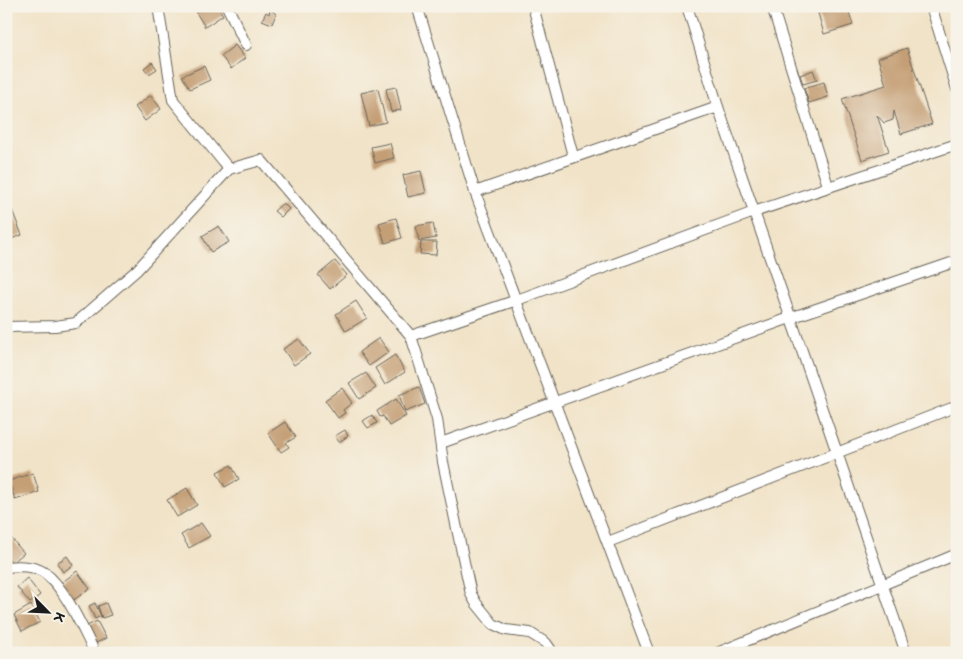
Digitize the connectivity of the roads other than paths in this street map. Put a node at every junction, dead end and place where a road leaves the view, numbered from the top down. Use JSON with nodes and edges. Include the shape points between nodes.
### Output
{"nodes":[{"id":1,"x":158,"y":6,"type":"edge"},
{"id":2,"x":227,"y":6,"type":"edge"},
{"id":3,"x":417,"y":6,"type":"edge"},
{"id":4,"x":533,"y":6,"type":"edge"},
{"id":5,"x":686,"y":6,"type":"edge"},
{"id":6,"x":772,"y":6,"type":"edge"},
{"id":7,"x":931,"y":6,"type":"edge"},
{"id":8,"x":246,"y":45,"type":"dead end"},
{"id":9,"x":957,"y":89,"type":"edge"},
{"id":10,"x":718,"y":107,"type":"junction"},
{"id":11,"x":957,"y":144,"type":"edge"},
{"id":12,"x":573,"y":156,"type":"junction"},
{"id":13,"x":229,"y":169,"type":"junction"},
{"id":14,"x":828,"y":186,"type":"junction"},
{"id":15,"x":475,"y":192,"type":"junction"},
{"id":16,"x":754,"y":212,"type":"junction"},
{"id":17,"x":957,"y":262,"type":"edge"},
{"id":18,"x":517,"y":300,"type":"junction"},
{"id":19,"x":790,"y":318,"type":"junction"},
{"id":20,"x":6,"y":327,"type":"edge"},
{"id":21,"x":411,"y":336,"type":"junction"},
{"id":22,"x":556,"y":403,"type":"junction"},
{"id":23,"x":957,"y":406,"type":"edge"},
{"id":24,"x":441,"y":444,"type":"junction"},
{"id":25,"x":836,"y":452,"type":"junction"},
{"id":26,"x":608,"y":542,"type":"junction"},
{"id":27,"x":957,"y":554,"type":"edge"},
{"id":28,"x":6,"y":567,"type":"edge"},
{"id":29,"x":883,"y":584,"type":"junction"},
{"id":30,"x":95,"y":653,"type":"edge"},
{"id":31,"x":553,"y":653,"type":"edge"},
{"id":32,"x":649,"y":653,"type":"edge"},
{"id":33,"x":717,"y":653,"type":"edge"},
{"id":34,"x":906,"y":653,"type":"edge"}],
"edges":[{"from":1,"to":13,"type":"street","via":[[173,100]]},
{"from":2,"to":8,"type":"street"},
{"from":3,"to":15,"type":"street"},
{"from":4,"to":12,"type":"street"},
{"from":5,"to":10,"type":"street"},
{"from":6,"to":14,"type":"street"},
{"from":7,"to":9,"type":"street"},
{"from":10,"to":12,"type":"street"},
{"from":10,"to":16,"type":"street"},
{"from":11,"to":14,"type":"street"},
{"from":12,"to":15,"type":"street"},
{"from":13,"to":20,"type":"street","via":[[137,270],[76,323]]},
{"from":13,"to":21,"type":"street","via":[[261,160]]},
{"from":14,"to":16,"type":"street"},
{"from":15,"to":18,"type":"street"},
{"from":16,"to":18,"type":"street"},
{"from":16,"to":19,"type":"street"},
{"from":17,"to":19,"type":"street"},
{"from":18,"to":21,"type":"street"},
{"from":18,"to":22,"type":"street"},
{"from":19,"to":22,"type":"street"},
{"from":19,"to":25,"type":"street"},
{"from":21,"to":24,"type":"street","via":[[437,419]]},
{"from":22,"to":24,"type":"street"},
{"from":22,"to":26,"type":"street"},
{"from":23,"to":25,"type":"street"},
{"from":24,"to":31,"type":"street","via":[[471,594],[493,624],[506,630],[530,633],[546,643]]},
{"from":25,"to":26,"type":"street"},
{"from":25,"to":29,"type":"street"},
{"from":26,"to":32,"type":"street"},
{"from":27,"to":29,"type":"street"},
{"from":28,"to":30,"type":"street","via":[[21,566],[44,573],[81,622]]},
{"from":29,"to":33,"type":"street"},
{"from":29,"to":34,"type":"street"}]}
